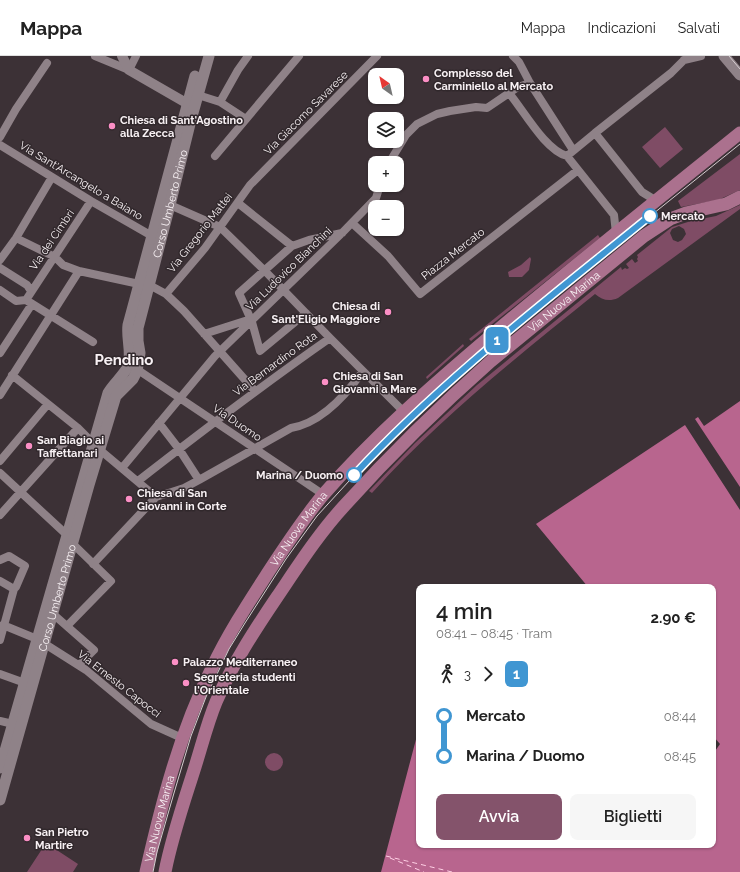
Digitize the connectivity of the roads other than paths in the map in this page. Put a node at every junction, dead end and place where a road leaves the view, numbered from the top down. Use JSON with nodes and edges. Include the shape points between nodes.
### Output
{"nodes":[{"id":1,"x":96,"y":56,"type":"edge"},
{"id":2,"x":122,"y":56,"type":"edge"},
{"id":3,"x":136,"y":56,"type":"edge"},
{"id":4,"x":202,"y":56,"type":"edge"},
{"id":5,"x":209,"y":56,"type":"edge"},
{"id":6,"x":248,"y":56,"type":"edge"},
{"id":7,"x":299,"y":56,"type":"edge"},
{"id":8,"x":377,"y":56,"type":"edge"},
{"id":9,"x":513,"y":56,"type":"edge"},
{"id":10,"x":701,"y":56,"type":"edge"},
{"id":11,"x":683,"y":57,"type":"edge"},
{"id":12,"x":727,"y":59,"type":"edge"},
{"id":13,"x":47,"y":63,"type":"dead end"},
{"id":14,"x":129,"y":70,"type":"junction"},
{"id":15,"x":740,"y":75,"type":"edge"},
{"id":16,"x":530,"y":83,"type":"junction"},
{"id":17,"x":509,"y":93,"type":"junction"},
{"id":18,"x":198,"y":96,"type":"junction"},
{"id":19,"x":220,"y":102,"type":"junction"},
{"id":20,"x":188,"y":104,"type":"junction"},
{"id":21,"x":246,"y":119,"type":"junction"},
{"id":22,"x":595,"y":133,"type":"junction"},
{"id":23,"x":740,"y":133,"type":"edge"},
{"id":24,"x":0,"y":137,"type":"edge"},
{"id":25,"x":0,"y":145,"type":"edge"},
{"id":26,"x":570,"y":153,"type":"junction"},
{"id":27,"x":215,"y":156,"type":"dead end"},
{"id":28,"x":393,"y":156,"type":"edge"},
{"id":29,"x":578,"y":170,"type":"junction"},
{"id":30,"x":52,"y":177,"type":"junction"},
{"id":31,"x":250,"y":185,"type":"joint"},
{"id":32,"x":378,"y":192,"type":"edge"},
{"id":33,"x":740,"y":197,"type":"edge"},
{"id":34,"x":655,"y":200,"type":"junction"},
{"id":35,"x":91,"y":201,"type":"junction"},
{"id":36,"x":238,"y":203,"type":"junction"},
{"id":37,"x":170,"y":205,"type":"junction"},
{"id":38,"x":352,"y":222,"type":"junction"},
{"id":39,"x":220,"y":227,"type":"junction"},
{"id":40,"x":342,"y":233,"type":"junction"},
{"id":41,"x":616,"y":233,"type":"junction"},
{"id":42,"x":152,"y":236,"type":"junction"},
{"id":43,"x":16,"y":238,"type":"junction"},
{"id":44,"x":292,"y":246,"type":"junction"},
{"id":45,"x":55,"y":256,"type":"junction"},
{"id":46,"x":0,"y":260,"type":"edge"},
{"id":47,"x":0,"y":268,"type":"edge"},
{"id":48,"x":264,"y":270,"type":"junction"},
{"id":49,"x":79,"y":271,"type":"junction"},
{"id":50,"x":144,"y":285,"type":"junction"},
{"id":51,"x":284,"y":289,"type":"junction"},
{"id":52,"x":0,"y":290,"type":"edge"},
{"id":53,"x":31,"y":291,"type":"junction"},
{"id":54,"x":166,"y":294,"type":"junction"},
{"id":55,"x":29,"y":302,"type":"junction"},
{"id":56,"x":306,"y":313,"type":"junction"},
{"id":57,"x":51,"y":316,"type":"junction"},
{"id":58,"x":251,"y":320,"type":"junction"},
{"id":59,"x":133,"y":326,"type":"junction"},
{"id":60,"x":203,"y":333,"type":"junction"},
{"id":61,"x":330,"y":338,"type":"junction"},
{"id":62,"x":92,"y":342,"type":"dead end"},
{"id":63,"x":220,"y":352,"type":"junction"},
{"id":64,"x":0,"y":353,"type":"edge"},
{"id":65,"x":138,"y":370,"type":"junction"},
{"id":66,"x":363,"y":371,"type":"junction"},
{"id":67,"x":12,"y":375,"type":"junction"},
{"id":68,"x":255,"y":391,"type":"junction"},
{"id":69,"x":112,"y":394,"type":"junction"},
{"id":70,"x":0,"y":395,"type":"edge"},
{"id":71,"x":180,"y":398,"type":"junction"},
{"id":72,"x":48,"y":404,"type":"junction"},
{"id":73,"x":404,"y":412,"type":"junction"},
{"id":74,"x":214,"y":421,"type":"junction"},
{"id":75,"x":159,"y":423,"type":"junction"},
{"id":76,"x":78,"y":428,"type":"junction"},
{"id":77,"x":97,"y":446,"type":"junction"},
{"id":78,"x":179,"y":449,"type":"junction"},
{"id":79,"x":255,"y":449,"type":"junction"},
{"id":80,"x":0,"y":461,"type":"edge"},
{"id":81,"x":122,"y":468,"type":"junction"},
{"id":82,"x":0,"y":473,"type":"edge"},
{"id":83,"x":199,"y":480,"type":"junction"},
{"id":84,"x":138,"y":481,"type":"junction"},
{"id":85,"x":21,"y":491,"type":"junction"},
{"id":86,"x":324,"y":495,"type":"junction"},
{"id":87,"x":156,"y":497,"type":"junction"},
{"id":88,"x":0,"y":515,"type":"edge"},
{"id":89,"x":70,"y":540,"type":"junction"},
{"id":90,"x":0,"y":560,"type":"edge"},
{"id":91,"x":93,"y":564,"type":"junction"},
{"id":92,"x":0,"y":581,"type":"edge"},
{"id":93,"x":14,"y":589,"type":"junction"},
{"id":94,"x":53,"y":614,"type":"junction"},
{"id":95,"x":3,"y":625,"type":"junction"},
{"id":96,"x":67,"y":626,"type":"junction"},
{"id":97,"x":0,"y":640,"type":"edge"},
{"id":98,"x":41,"y":641,"type":"junction"},
{"id":99,"x":79,"y":665,"type":"junction"},
{"id":100,"x":0,"y":674,"type":"edge"},
{"id":101,"x":24,"y":684,"type":"junction"},
{"id":102,"x":0,"y":721,"type":"edge"},
{"id":103,"x":13,"y":724,"type":"junction"},
{"id":104,"x":182,"y":738,"type":"junction"},
{"id":105,"x":0,"y":768,"type":"edge"},
{"id":106,"x":0,"y":800,"type":"edge"},
{"id":107,"x":146,"y":872,"type":"edge"},
{"id":108,"x":165,"y":872,"type":"edge"}],
"edges":[{"from":1,"to":14,"type":"street"},
{"from":2,"to":14,"type":"street"},
{"from":3,"to":14,"type":"street"},
{"from":4,"to":20,"type":"main road","name":"Corso Umberto Primo"},
{"from":5,"to":18,"type":"main road","name":"Corso Umberto Primo"},
{"from":6,"to":19,"type":"street"},
{"from":7,"to":21,"type":"street"},
{"from":8,"to":31,"type":"street","name":"Via Giacomo Savarese"},
{"from":9,"to":16,"type":"street"},
{"from":10,"to":11,"type":"street"},
{"from":11,"to":22,"type":"street","via":[[670,73]]},
{"from":12,"to":15,"type":"main road"},
{"from":13,"to":24,"type":"street"},
{"from":14,"to":20,"type":"street"},
{"from":16,"to":17,"type":"street"},
{"from":16,"to":26,"type":"street","via":[[560,131]]},
{"from":17,"to":26,"type":"street","via":[[545,142],[557,152]]},
{"from":17,"to":28,"type":"street","via":[[487,108],[476,106],[450,111],[417,124],[406,135]]},
{"from":18,"to":19,"type":"street"},
{"from":18,"to":37,"type":"main road","name":"Corso Umberto Primo"},
{"from":19,"to":21,"type":"street"},
{"from":20,"to":42,"type":"main road","name":"Corso Umberto Primo"},
{"from":21,"to":27,"type":"street"},
{"from":22,"to":26,"type":"street"},
{"from":22,"to":34,"type":"street","via":[[642,192]]},
{"from":23,"to":34,"type":"main road","name":"Via Nuova Marina"},
{"from":25,"to":30,"type":"street","name":"Via Sant'Arcangelo a Baiano"},
{"from":26,"to":29,"type":"street"},
{"from":29,"to":38,"type":"street","name":"Piazza Mercato","via":[[420,294],[388,256]]},
{"from":29,"to":41,"type":"street","via":[[614,215]]},
{"from":30,"to":35,"type":"street","name":"Via Sant'Arcangelo a Baiano"},
{"from":30,"to":43,"type":"street"},
{"from":31,"to":36,"type":"street","name":"Via Gregorio Mattei"},
{"from":32,"to":38,"type":"street","via":[[376,198]]},
{"from":33,"to":108,"type":"main road","name":"Via Nuova Marina","via":[[726,204],[675,217],[653,230],[473,377],[415,432],[344,506],[314,543],[256,628],[216,702]]},
{"from":34,"to":41,"type":"main road","name":"Via Nuova Marina"},
{"from":35,"to":42,"type":"street","name":"Via Sant'Arcangelo a Baiano"},
{"from":35,"to":45,"type":"street","name":"Via dei Cimbri"},
{"from":36,"to":39,"type":"street","name":"Via Gregorio Mattei"},
{"from":36,"to":44,"type":"street"},
{"from":37,"to":39,"type":"street"},
{"from":37,"to":50,"type":"main road","name":"Corso Umberto Primo"},
{"from":38,"to":40,"type":"street"},
{"from":39,"to":48,"type":"street"},
{"from":39,"to":54,"type":"street","name":"Via Gregorio Mattei"},
{"from":40,"to":44,"type":"street"},
{"from":40,"to":51,"type":"street","name":"Via Ludovico Bianchini"},
{"from":41,"to":73,"type":"main road","name":"Via Nuova Marina","via":[[515,315]]},
{"from":42,"to":50,"type":"main road","name":"Corso Umberto Primo"},
{"from":43,"to":45,"type":"street"},
{"from":43,"to":46,"type":"street"},
{"from":44,"to":48,"type":"street"},
{"from":45,"to":49,"type":"street","via":[[63,265]]},
{"from":45,"to":53,"type":"street","name":"Via dei Cimbri"},
{"from":47,"to":53,"type":"street","via":[[27,285]]},
{"from":48,"to":51,"type":"street"},
{"from":48,"to":58,"type":"street","via":[[239,292]]},
{"from":49,"to":50,"type":"street"},
{"from":49,"to":57,"type":"street"},
{"from":50,"to":54,"type":"street"},
{"from":50,"to":59,"type":"main road","name":"Corso Umberto Primo"},
{"from":51,"to":56,"type":"street"},
{"from":51,"to":58,"type":"street","name":"Via Ludovico Bianchini"},
{"from":52,"to":55,"type":"street","via":[[16,301]]},
{"from":53,"to":55,"type":"street"},
{"from":54,"to":60,"type":"street"},
{"from":55,"to":57,"type":"street"},
{"from":55,"to":64,"type":"street"},
{"from":56,"to":58,"type":"street","via":[[260,352]]},
{"from":56,"to":61,"type":"street"},
{"from":57,"to":62,"type":"street"},
{"from":57,"to":67,"type":"street"},
{"from":58,"to":60,"type":"street"},
{"from":58,"to":63,"type":"street","name":"Via Ludovico Bianchini"},
{"from":59,"to":65,"type":"main road","via":[[140,353]]},
{"from":59,"to":69,"type":"main road","via":[[127,335],[130,354],[127,367]]},
{"from":60,"to":63,"type":"street"},
{"from":61,"to":66,"type":"street"},
{"from":61,"to":68,"type":"street","name":"Via Bernardino Rota"},
{"from":63,"to":68,"type":"street"},
{"from":63,"to":71,"type":"street","name":"Via Ludovico Bianchini"},
{"from":65,"to":69,"type":"main road","via":[[133,379]]},
{"from":65,"to":71,"type":"street","name":"Via Duomo"},
{"from":66,"to":73,"type":"street"},
{"from":66,"to":79,"type":"street","via":[[350,390],[318,417],[304,425],[291,428]]},
{"from":67,"to":70,"type":"street"},
{"from":67,"to":72,"type":"street"},
{"from":68,"to":74,"type":"street","name":"Via Bernardino Rota"},
{"from":69,"to":77,"type":"main road","name":"Corso Umberto Primo"},
{"from":71,"to":74,"type":"street","name":"Via Duomo"},
{"from":71,"to":75,"type":"street","name":"Via Ludovico Bianchini"},
{"from":72,"to":76,"type":"street"},
{"from":72,"to":80,"type":"street"},
{"from":73,"to":86,"type":"main road","name":"Via Nuova Marina"},
{"from":74,"to":78,"type":"street","name":"Via Bernardino Rota"},
{"from":74,"to":79,"type":"street","name":"Via Duomo"},
{"from":75,"to":78,"type":"street"},
{"from":75,"to":81,"type":"street","name":"Via Ludovico Bianchini"},
{"from":76,"to":77,"type":"street"},
{"from":76,"to":85,"type":"street"},
{"from":77,"to":81,"type":"street"},
{"from":77,"to":89,"type":"main road","name":"Corso Umberto Primo"},
{"from":78,"to":83,"type":"street"},
{"from":78,"to":84,"type":"street","name":"Via Bernardino Rota"},
{"from":79,"to":83,"type":"street"},
{"from":79,"to":86,"type":"street","name":"Via Duomo"},
{"from":81,"to":84,"type":"street"},
{"from":82,"to":85,"type":"street"},
{"from":83,"to":87,"type":"street"},
{"from":84,"to":87,"type":"street"},
{"from":85,"to":88,"type":"street"},
{"from":85,"to":89,"type":"street"},
{"from":86,"to":104,"type":"main road","name":"Via Nuova Marina","via":[[294,533],[241,615],[212,667]]},
{"from":87,"to":91,"type":"street"},
{"from":89,"to":91,"type":"street"},
{"from":89,"to":94,"type":"main road","name":"Corso Umberto Primo"},
{"from":89,"to":98,"type":"main road","name":"Corso Umberto Primo"},
{"from":90,"to":93,"type":"street","via":[[8,556],[25,566]]},
{"from":91,"to":96,"type":"street","via":[[111,581]]},
{"from":92,"to":93,"type":"street"},
{"from":93,"to":95,"type":"street"},
{"from":94,"to":96,"type":"street"},
{"from":94,"to":98,"type":"main road","name":"Corso Umberto Primo"},
{"from":95,"to":97,"type":"street"},
{"from":95,"to":98,"type":"street","name":"Via Ernesto Capocci"},
{"from":96,"to":99,"type":"street","via":[[94,650]]},
{"from":98,"to":99,"type":"street","name":"Via Ernesto Capocci"},
{"from":98,"to":101,"type":"main road","name":"Corso Umberto Primo"},
{"from":98,"to":106,"type":"main road","name":"Corso Umberto Primo"},
{"from":99,"to":104,"type":"street","name":"Via Ernesto Capocci","via":[[151,724]]},
{"from":100,"to":101,"type":"street"},
{"from":101,"to":103,"type":"main road","name":"Corso Umberto Primo"},
{"from":102,"to":103,"type":"street"},
{"from":103,"to":105,"type":"main road","name":"Corso Umberto Primo"},
{"from":104,"to":107,"type":"main road","name":"Via Nuova Marina","via":[[167,784]]}]}
